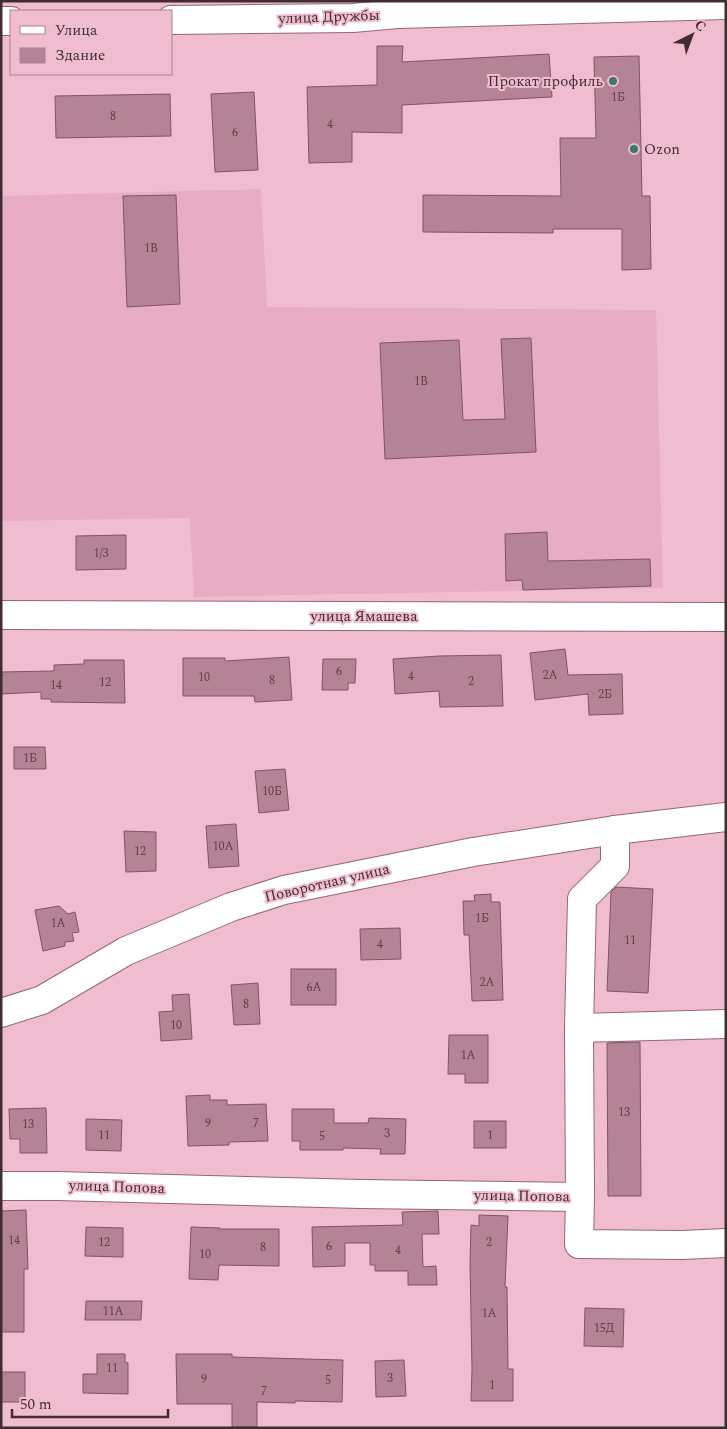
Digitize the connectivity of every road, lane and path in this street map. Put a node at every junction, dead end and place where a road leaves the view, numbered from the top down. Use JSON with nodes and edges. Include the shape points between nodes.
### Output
{"nodes":[{"id":1,"x":726,"y":5,"type":"edge"},
{"id":2,"x":172,"y":20,"type":"edge"},
{"id":3,"x":1,"y":614,"type":"edge"},
{"id":4,"x":726,"y":617,"type":"edge"},
{"id":5,"x":726,"y":816,"type":"edge"},
{"id":6,"x":615,"y":830,"type":"junction"},
{"id":7,"x":1,"y":1013,"type":"edge"},
{"id":8,"x":726,"y":1024,"type":"edge"},
{"id":9,"x":579,"y":1028,"type":"junction"},
{"id":10,"x":1,"y":1186,"type":"edge"},
{"id":11,"x":580,"y":1197,"type":"junction"},
{"id":12,"x":726,"y":1243,"type":"edge"}],
"edges":[{"from":1,"to":2,"type":"street","name":"улица Дружбы","via":[[353,18]]},
{"from":3,"to":4,"type":"street","name":"улица Ямашева"},
{"from":5,"to":6,"type":"street"},
{"from":6,"to":7,"type":"street","name":"Поворотная улица","via":[[473,852],[284,890],[230,907],[126,952],[42,1000]]},
{"from":6,"to":9,"type":"street","name":"улица Попова","via":[[615,866],[582,899]]},
{"from":8,"to":9,"type":"street"},
{"from":9,"to":11,"type":"street","name":"улица Попова"},
{"from":10,"to":11,"type":"street","name":"улица Попова"},
{"from":11,"to":12,"type":"street","via":[[579,1244]]}]}
